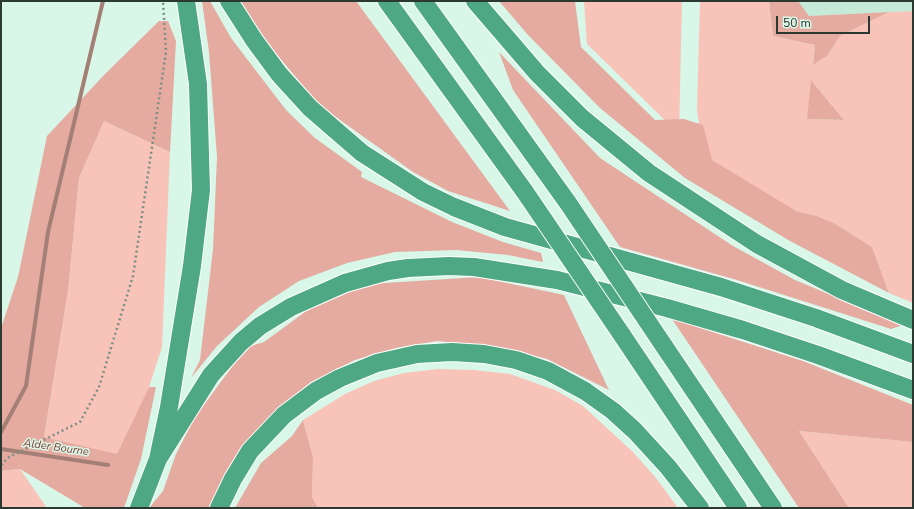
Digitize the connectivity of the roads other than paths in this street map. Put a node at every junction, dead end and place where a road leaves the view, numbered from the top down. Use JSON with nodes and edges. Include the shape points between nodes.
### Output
{"nodes":[{"id":1,"x":186,"y":1,"type":"edge"},
{"id":2,"x":229,"y":1,"type":"edge"},
{"id":3,"x":387,"y":1,"type":"edge"},
{"id":4,"x":423,"y":1,"type":"edge"},
{"id":5,"x":475,"y":1,"type":"edge"},
{"id":6,"x":913,"y":320,"type":"edge"},
{"id":7,"x":913,"y":354,"type":"edge"},
{"id":8,"x":913,"y":390,"type":"edge"},
{"id":9,"x":158,"y":459,"type":"junction"},
{"id":10,"x":139,"y":508,"type":"edge"},
{"id":11,"x":219,"y":508,"type":"edge"},
{"id":12,"x":700,"y":508,"type":"edge"},
{"id":13,"x":738,"y":508,"type":"edge"},
{"id":14,"x":773,"y":508,"type":"edge"}],
"edges":[{"from":1,"to":9,"type":"highway","via":[[198,84],[201,190],[192,266]]},
{"from":2,"to":7,"type":"highway","via":[[279,74],[310,108],[362,153],[404,181],[436,198],[522,232],[721,287],[816,318]]},
{"from":3,"to":13,"type":"highway","bridge":true,"via":[[525,192]]},
{"from":4,"to":14,"type":"highway","bridge":true,"via":[[568,203]]},
{"from":5,"to":6,"type":"highway","via":[[538,73],[582,118],[649,173],[757,244],[842,290]]},
{"from":8,"to":9,"type":"highway","via":[[743,330],[557,280],[474,267],[408,268],[373,274],[345,283],[291,307],[260,326],[241,342],[211,375]]},
{"from":9,"to":10,"type":"highway"},
{"from":11,"to":12,"type":"highway","via":[[250,451],[284,415],[316,391],[340,378],[377,364],[417,354],[452,352],[492,355],[533,365],[566,379],[613,411],[635,430]]}]}
